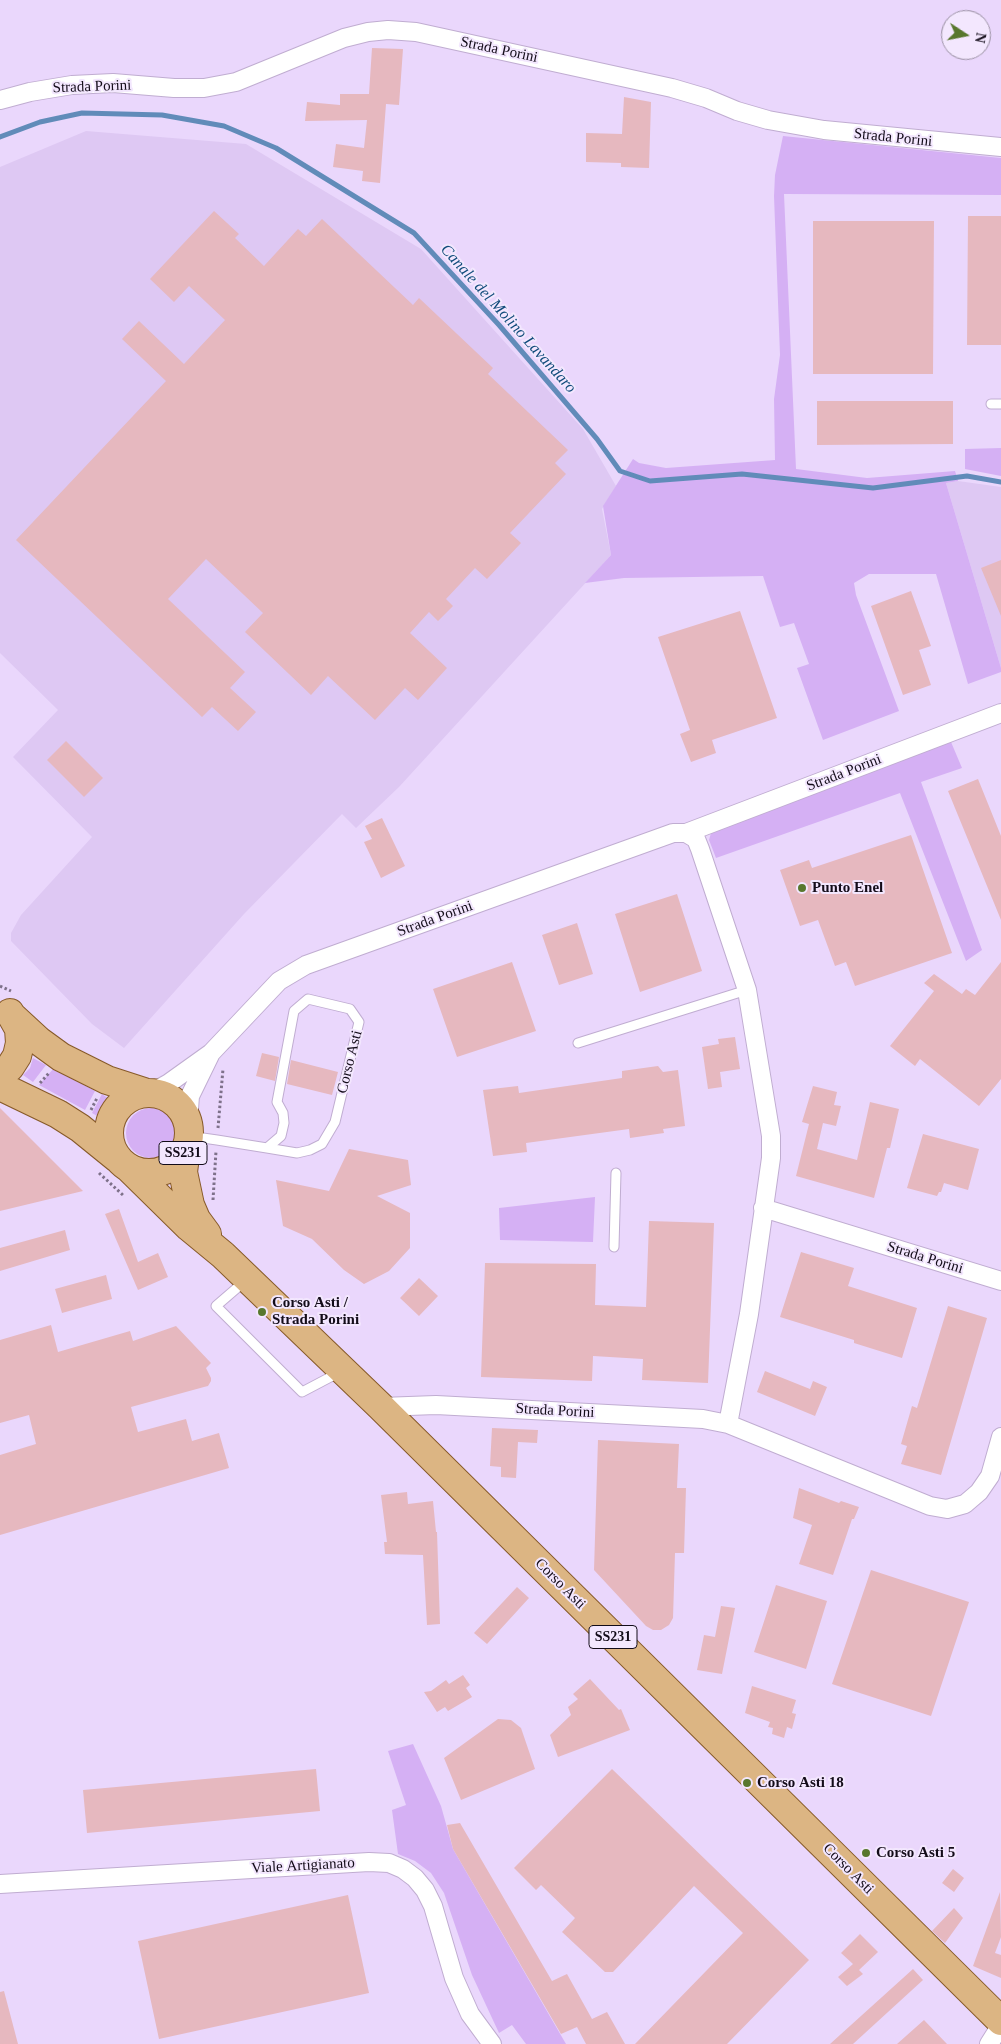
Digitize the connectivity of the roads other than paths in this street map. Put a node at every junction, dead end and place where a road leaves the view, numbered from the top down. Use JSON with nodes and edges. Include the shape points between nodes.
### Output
{"nodes":[{"id":1,"x":0,"y":100,"type":"edge"},
{"id":2,"x":1001,"y":147,"type":"edge"},
{"id":3,"x":991,"y":404,"type":"dead end"},
{"id":4,"x":1001,"y":404,"type":"edge"},
{"id":5,"x":1001,"y":713,"type":"edge"},
{"id":6,"x":686,"y":833,"type":"junction"},
{"id":7,"x":747,"y":990,"type":"junction"},
{"id":8,"x":6,"y":1011,"type":"edge"},
{"id":9,"x":578,"y":1043,"type":"dead end"},
{"id":10,"x":211,"y":1052,"type":"junction"},
{"id":11,"x":0,"y":1075,"type":"edge"},
{"id":12,"x":0,"y":1086,"type":"edge"},
{"id":13,"x":148,"y":1092,"type":"junction"},
{"id":14,"x":188,"y":1136,"type":"junction"},
{"id":15,"x":267,"y":1148,"type":"junction"},
{"id":16,"x":123,"y":1162,"type":"junction"},
{"id":17,"x":616,"y":1173,"type":"dead end"},
{"id":18,"x":763,"y":1208,"type":"junction"},
{"id":19,"x":614,"y":1247,"type":"dead end"},
{"id":20,"x":223,"y":1255,"type":"junction"},
{"id":21,"x":247,"y":1279,"type":"junction"},
{"id":22,"x":1001,"y":1281,"type":"edge"},
{"id":23,"x":342,"y":1371,"type":"junction"},
{"id":24,"x":381,"y":1407,"type":"junction"},
{"id":25,"x":728,"y":1424,"type":"junction"},
{"id":26,"x":1001,"y":1437,"type":"edge"},
{"id":27,"x":1,"y":1882,"type":"edge"},
{"id":28,"x":1001,"y":2021,"type":"edge"},
{"id":29,"x":1001,"y":2025,"type":"edge"},
{"id":30,"x":492,"y":2044,"type":"edge"},
{"id":31,"x":989,"y":2044,"type":"edge"}],
"edges":[{"from":1,"to":2,"type":"street","name":"Strada Porini","via":[[72,85],[113,83],[204,88],[236,82],[344,38],[388,30],[416,32],[672,88],[745,113],[824,130]]},
{"from":3,"to":4,"type":"lane"},
{"from":5,"to":6,"type":"street","name":"Strada Porini"},
{"from":6,"to":7,"type":"street","via":[[698,844]]},
{"from":6,"to":10,"type":"street","name":"Strada Porini","via":[[673,833],[306,965],[279,981]]},
{"from":7,"to":9,"type":"lane"},
{"from":7,"to":18,"type":"street","via":[[771,1136]]},
{"from":8,"to":11,"type":"main road","number":"SS231","via":[[19,1029],[20,1043],[17,1056]]},
{"from":8,"to":13,"type":"main road","number":"SS231","via":[[61,1057],[107,1080]]},
{"from":10,"to":13,"type":"street","name":"Strada Porini","via":[[169,1083]]},
{"from":10,"to":14,"type":"street","name":"Strada Porini","via":[[190,1096]]},
{"from":12,"to":16,"type":"main road","name":"Corso Asti","number":"SS231","via":[[58,1114]]},
{"from":13,"to":14,"type":"main road","number":"SS231","via":[[165,1095],[175,1101],[183,1110]]},
{"from":13,"to":16,"type":"main road","number":"SS231","via":[[122,1102],[110,1123],[111,1147]]},
{"from":14,"to":15,"type":"lane","name":"Corso Asti"},
{"from":14,"to":16,"type":"main road","number":"SS231","via":[[179,1160],[168,1169],[141,1172]]},
{"from":14,"to":20,"type":"main road","name":"Corso Asti","number":"SS231","via":[[183,1172],[190,1205],[196,1219]]},
{"from":15,"to":15,"type":"lane","name":"Corso Asti","via":[[297,1153],[322,1144],[335,1122],[359,1022],[350,1010],[308,999],[294,1012],[277,1102],[284,1123],[281,1136]]},
{"from":16,"to":20,"type":"main road","name":"Corso Asti","number":"SS231","via":[[189,1227]]},
{"from":17,"to":19,"type":"lane"},
{"from":18,"to":22,"type":"street","name":"Strada Porini"},
{"from":18,"to":25,"type":"street","via":[[750,1314]]},
{"from":20,"to":21,"type":"main road","name":"Corso Asti","number":"SS231"},
{"from":21,"to":23,"type":"main road","name":"Corso Asti","number":"SS231"},
{"from":21,"to":23,"type":"lane","via":[[216,1306],[302,1392]]},
{"from":23,"to":24,"type":"main road","name":"Corso Asti","number":"SS231"},
{"from":24,"to":25,"type":"street","name":"Strada Porini","via":[[436,1405],[703,1419]]},
{"from":24,"to":28,"type":"main road","name":"Corso Asti","number":"SS231"},
{"from":25,"to":26,"type":"street","name":"Strada Porini","via":[[930,1506],[947,1508],[965,1504],[980,1492],[990,1476]]},
{"from":27,"to":30,"type":"street","name":"Viale Artigianato","via":[[389,1863],[404,1869],[425,1890],[433,1906],[454,1978],[470,2014]]},
{"from":29,"to":31,"type":"street"}]}
